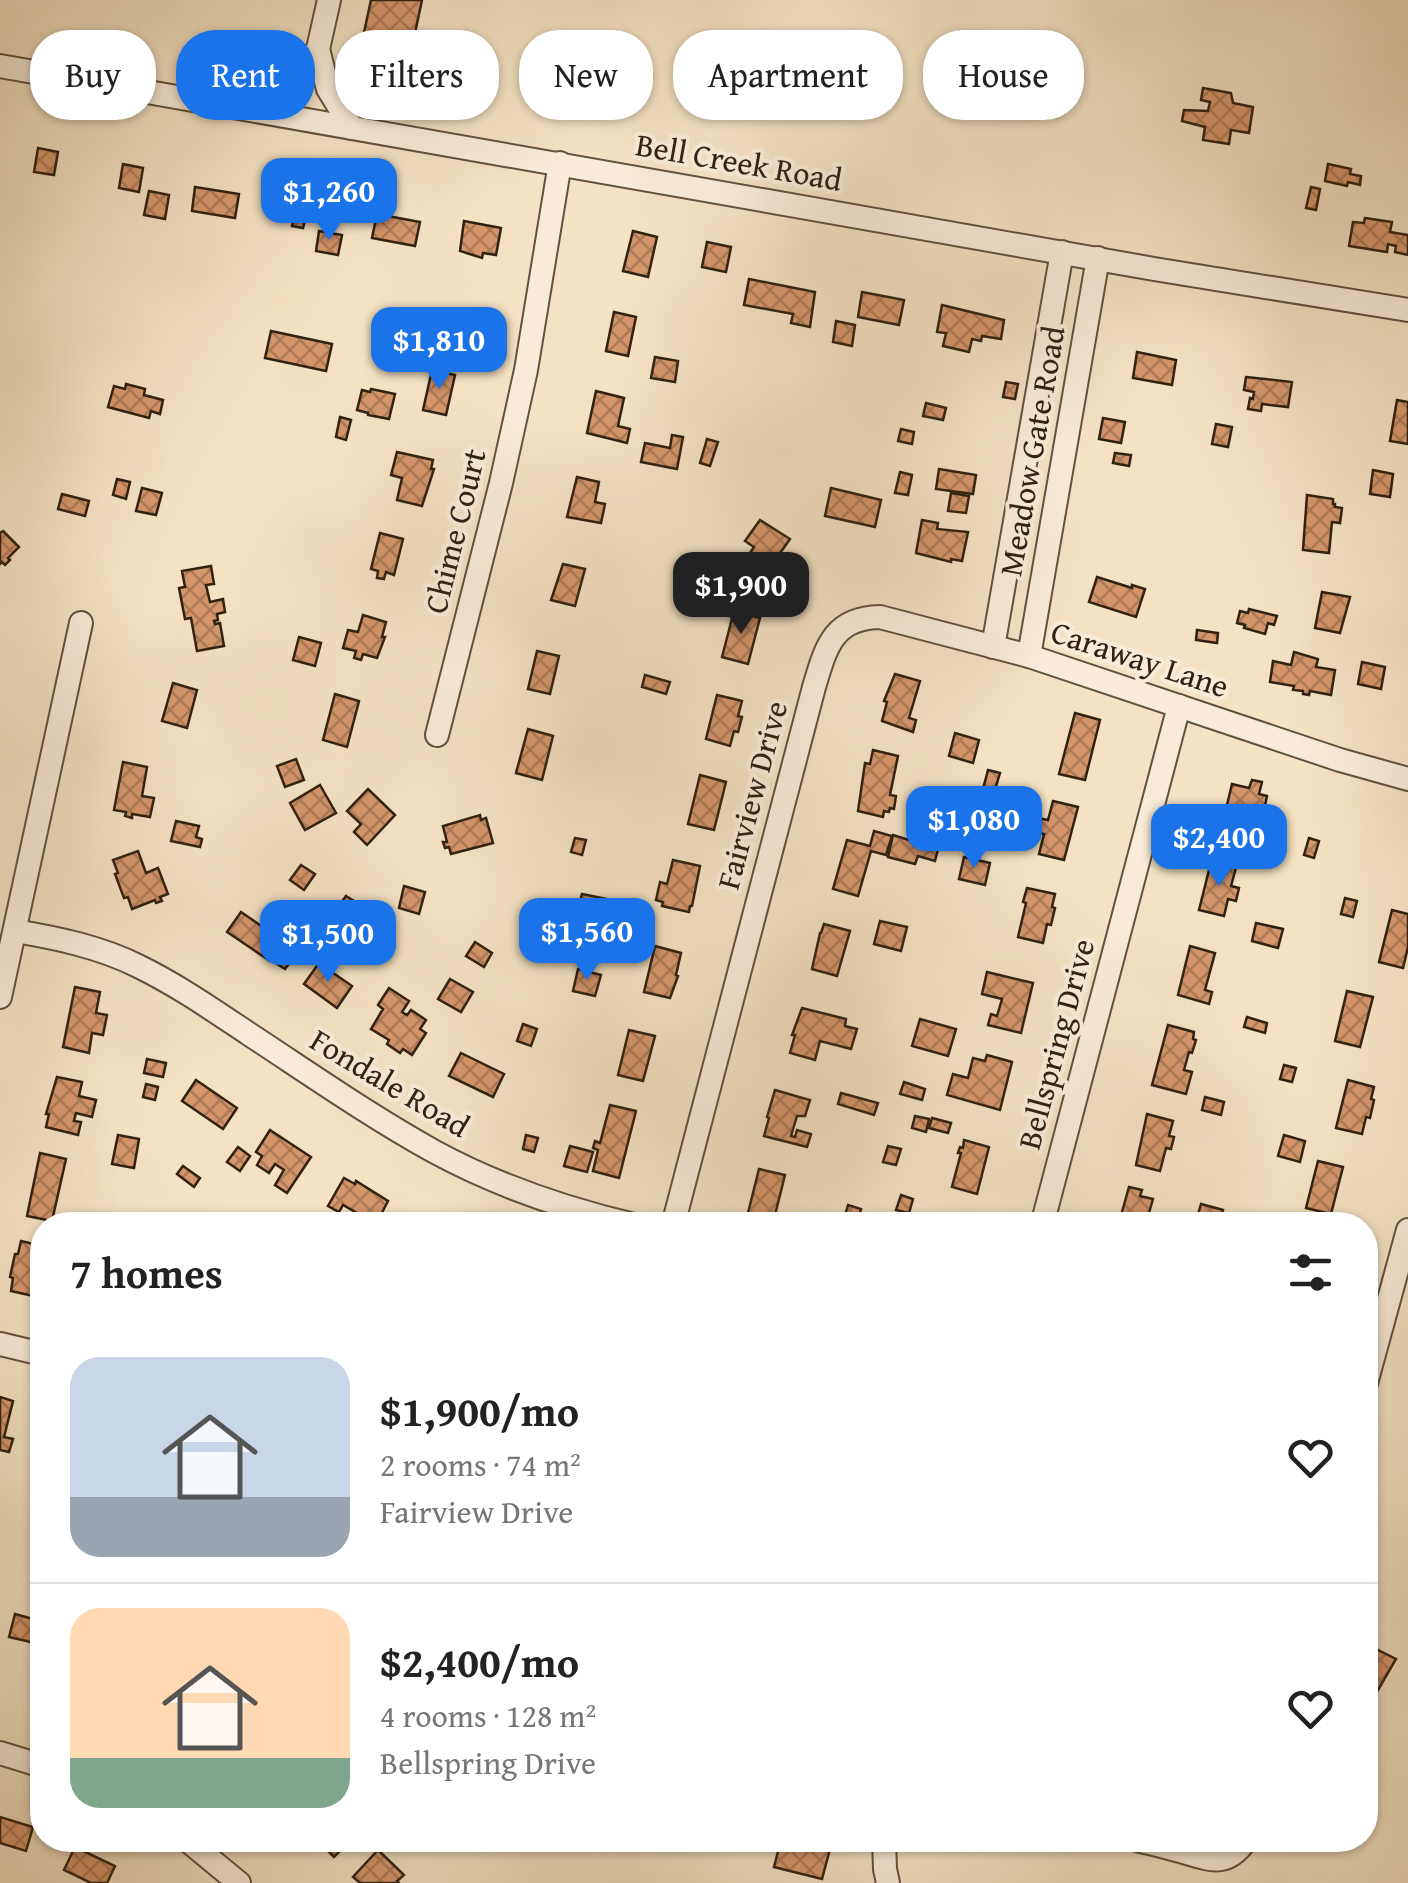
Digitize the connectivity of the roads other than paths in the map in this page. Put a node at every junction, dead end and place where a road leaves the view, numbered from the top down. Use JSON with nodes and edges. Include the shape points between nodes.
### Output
{"nodes":[{"id":1,"x":328,"y":0,"type":"edge"},
{"id":2,"x":318,"y":49,"type":"junction"},
{"id":3,"x":315,"y":53,"type":"edge"},
{"id":4,"x":0,"y":66,"type":"edge"},
{"id":5,"x":176,"y":97,"type":"edge"},
{"id":6,"x":308,"y":120,"type":"edge"},
{"id":7,"x":352,"y":128,"type":"junction"},
{"id":8,"x":560,"y":163,"type":"junction"},
{"id":9,"x":1062,"y":252,"type":"junction"},
{"id":10,"x":1098,"y":258,"type":"junction"},
{"id":11,"x":1408,"y":310,"type":"edge"},
{"id":12,"x":81,"y":622,"type":"dead end"},
{"id":13,"x":849,"y":622,"type":"joint"},
{"id":14,"x":993,"y":647,"type":"junction"},
{"id":15,"x":1029,"y":656,"type":"junction"},
{"id":16,"x":1179,"y":706,"type":"junction"},
{"id":17,"x":437,"y":735,"type":"dead end"},
{"id":18,"x":1408,"y":779,"type":"edge"},
{"id":19,"x":15,"y":931,"type":"junction"},
{"id":20,"x":0,"y":998,"type":"edge"},
{"id":21,"x":590,"y":1212,"type":"edge"},
{"id":22,"x":676,"y":1212,"type":"edge"},
{"id":23,"x":1045,"y":1212,"type":"edge"},
{"id":24,"x":1408,"y":1230,"type":"edge"},
{"id":25,"x":1378,"y":1340,"type":"edge"},
{"id":26,"x":0,"y":1344,"type":"edge"},
{"id":27,"x":30,"y":1351,"type":"edge"},
{"id":28,"x":0,"y":1753,"type":"edge"},
{"id":29,"x":30,"y":1762,"type":"edge"},
{"id":30,"x":202,"y":1852,"type":"edge"},
{"id":31,"x":884,"y":1852,"type":"edge"},
{"id":32,"x":1184,"y":1852,"type":"edge"},
{"id":33,"x":1236,"y":1852,"type":"edge"},
{"id":34,"x":239,"y":1883,"type":"edge"},
{"id":35,"x":888,"y":1883,"type":"edge"}],
"edges":[{"from":1,"to":2,"type":"street"},
{"from":2,"to":3,"type":"street"},
{"from":2,"to":7,"type":"street","via":[[328,89]]},
{"from":4,"to":5,"type":"street","name":"Bell Creek Road"},
{"from":6,"to":7,"type":"street","name":"Bell Creek Road"},
{"from":7,"to":8,"type":"street","name":"Bell Creek Road"},
{"from":8,"to":9,"type":"street","name":"Bell Creek Road"},
{"from":8,"to":17,"type":"street","name":"Chime Court","via":[[518,408]]},
{"from":9,"to":10,"type":"street","name":"Bell Creek Road"},
{"from":9,"to":14,"type":"street","name":"Meadow Gate Road"},
{"from":10,"to":11,"type":"street","name":"Bell Creek Road"},
{"from":10,"to":15,"type":"street","name":"Meadow Gate Road"},
{"from":12,"to":19,"type":"street"},
{"from":13,"to":14,"type":"street","name":"Caraway Lane","via":[[880,617]]},
{"from":13,"to":22,"type":"street","name":"Fairview Drive","via":[[834,636],[814,687]]},
{"from":14,"to":15,"type":"street","name":"Caraway Lane"},
{"from":15,"to":16,"type":"street","name":"Caraway Lane"},
{"from":16,"to":18,"type":"street","name":"Caraway Lane"},
{"from":16,"to":23,"type":"street","name":"Bellspring Drive"},
{"from":19,"to":20,"type":"street"},
{"from":19,"to":21,"type":"street","name":"Fondale Road","via":[[137,965],[435,1152]]},
{"from":24,"to":25,"type":"street"},
{"from":26,"to":27,"type":"street"},
{"from":28,"to":29,"type":"street"},
{"from":30,"to":34,"type":"street"},
{"from":31,"to":35,"type":"street"},
{"from":32,"to":33,"type":"street","via":[[1214,1860]]}]}
